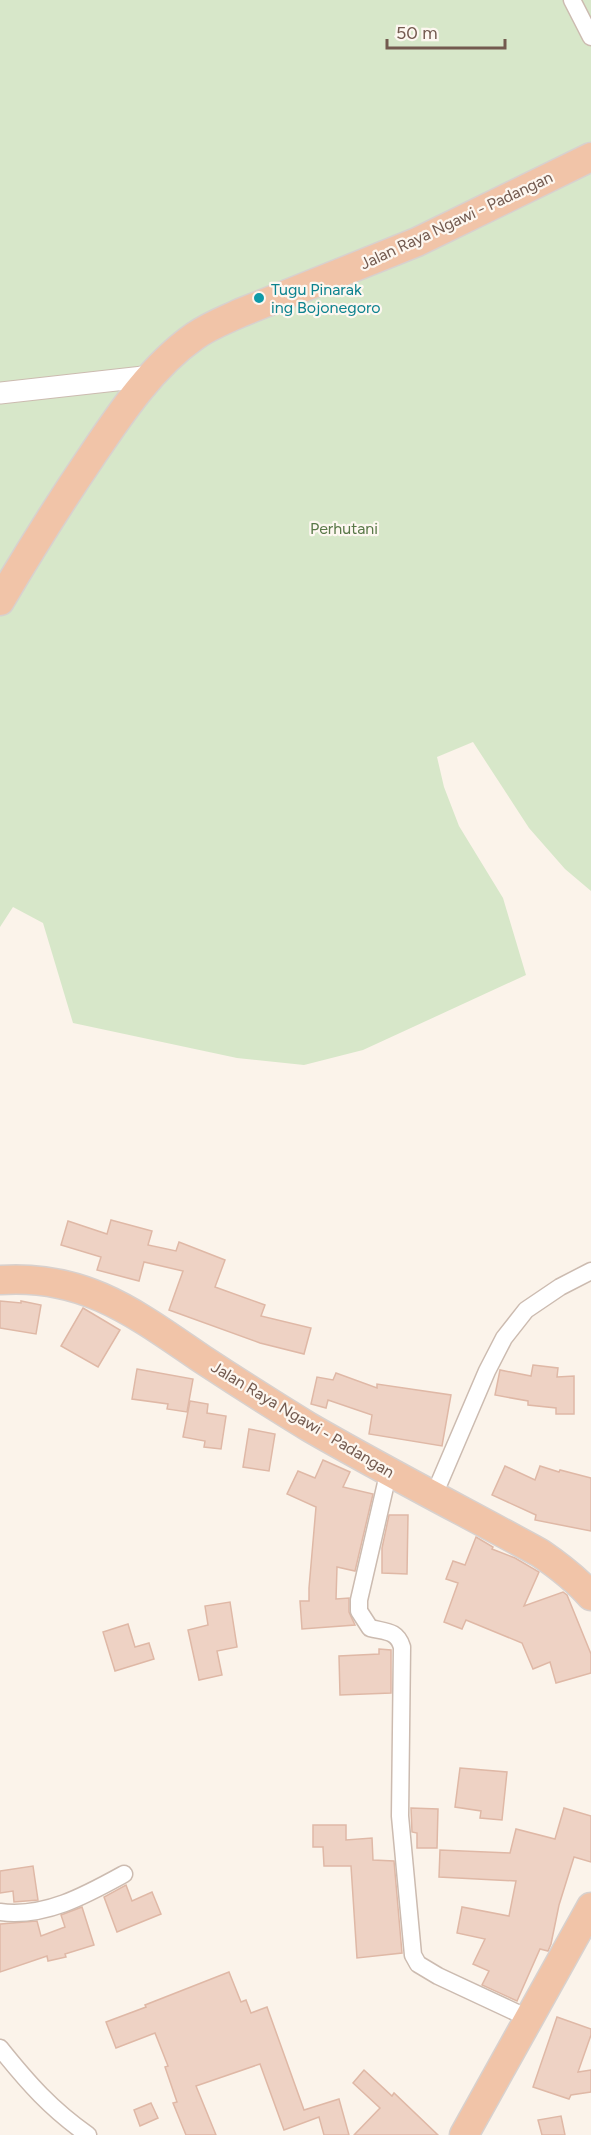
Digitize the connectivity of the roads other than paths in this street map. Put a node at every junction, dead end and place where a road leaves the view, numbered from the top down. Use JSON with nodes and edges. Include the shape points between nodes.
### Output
{"nodes":[{"id":1,"x":572,"y":0,"type":"edge"},
{"id":2,"x":591,"y":37,"type":"edge"},
{"id":3,"x":591,"y":157,"type":"edge"},
{"id":4,"x":152,"y":376,"type":"junction"},
{"id":5,"x":0,"y":393,"type":"edge"},
{"id":6,"x":0,"y":601,"type":"edge"},
{"id":7,"x":591,"y":1271,"type":"edge"},
{"id":8,"x":0,"y":1280,"type":"edge"},
{"id":9,"x":389,"y":1470,"type":"junction"},
{"id":10,"x":434,"y":1495,"type":"junction"},
{"id":11,"x":591,"y":1596,"type":"edge"},
{"id":12,"x":124,"y":1874,"type":"dead end"},
{"id":13,"x":591,"y":1906,"type":"edge"},
{"id":14,"x":0,"y":1912,"type":"edge"},
{"id":15,"x":528,"y":2018,"type":"junction"},
{"id":16,"x":0,"y":2048,"type":"edge"},
{"id":17,"x":88,"y":2135,"type":"edge"},
{"id":18,"x":464,"y":2135,"type":"edge"}],
"edges":[{"from":1,"to":2,"type":"street"},
{"from":3,"to":4,"type":"highway","name":"Jalan Raya Ngawi - Padangan","via":[[417,242],[213,325]]},
{"from":4,"to":5,"type":"street"},
{"from":4,"to":6,"type":"highway","name":"Jalan Raya Ngawi - Padangan","via":[[117,418],[72,484]]},
{"from":7,"to":10,"type":"street","via":[[526,1310],[504,1338]]},
{"from":8,"to":9,"type":"highway","name":"Jalan Raya Ngawi - Padangan","via":[[72,1287],[111,1300],[255,1394]]},
{"from":9,"to":10,"type":"highway","name":"Jalan Raya Ngawi - Padangan"},
{"from":9,"to":15,"type":"street","via":[[359,1611],[370,1628],[395,1634],[402,1647],[400,1816],[413,1955],[418,1964],[438,1976]]},
{"from":10,"to":11,"type":"highway","name":"Jalan Raya Ngawi - Padangan","via":[[540,1553]]},
{"from":12,"to":14,"type":"street","via":[[54,1906],[26,1913]]},
{"from":13,"to":15,"type":"highway"},
{"from":15,"to":18,"type":"highway"},
{"from":16,"to":17,"type":"street","via":[[44,2100]]}]}
